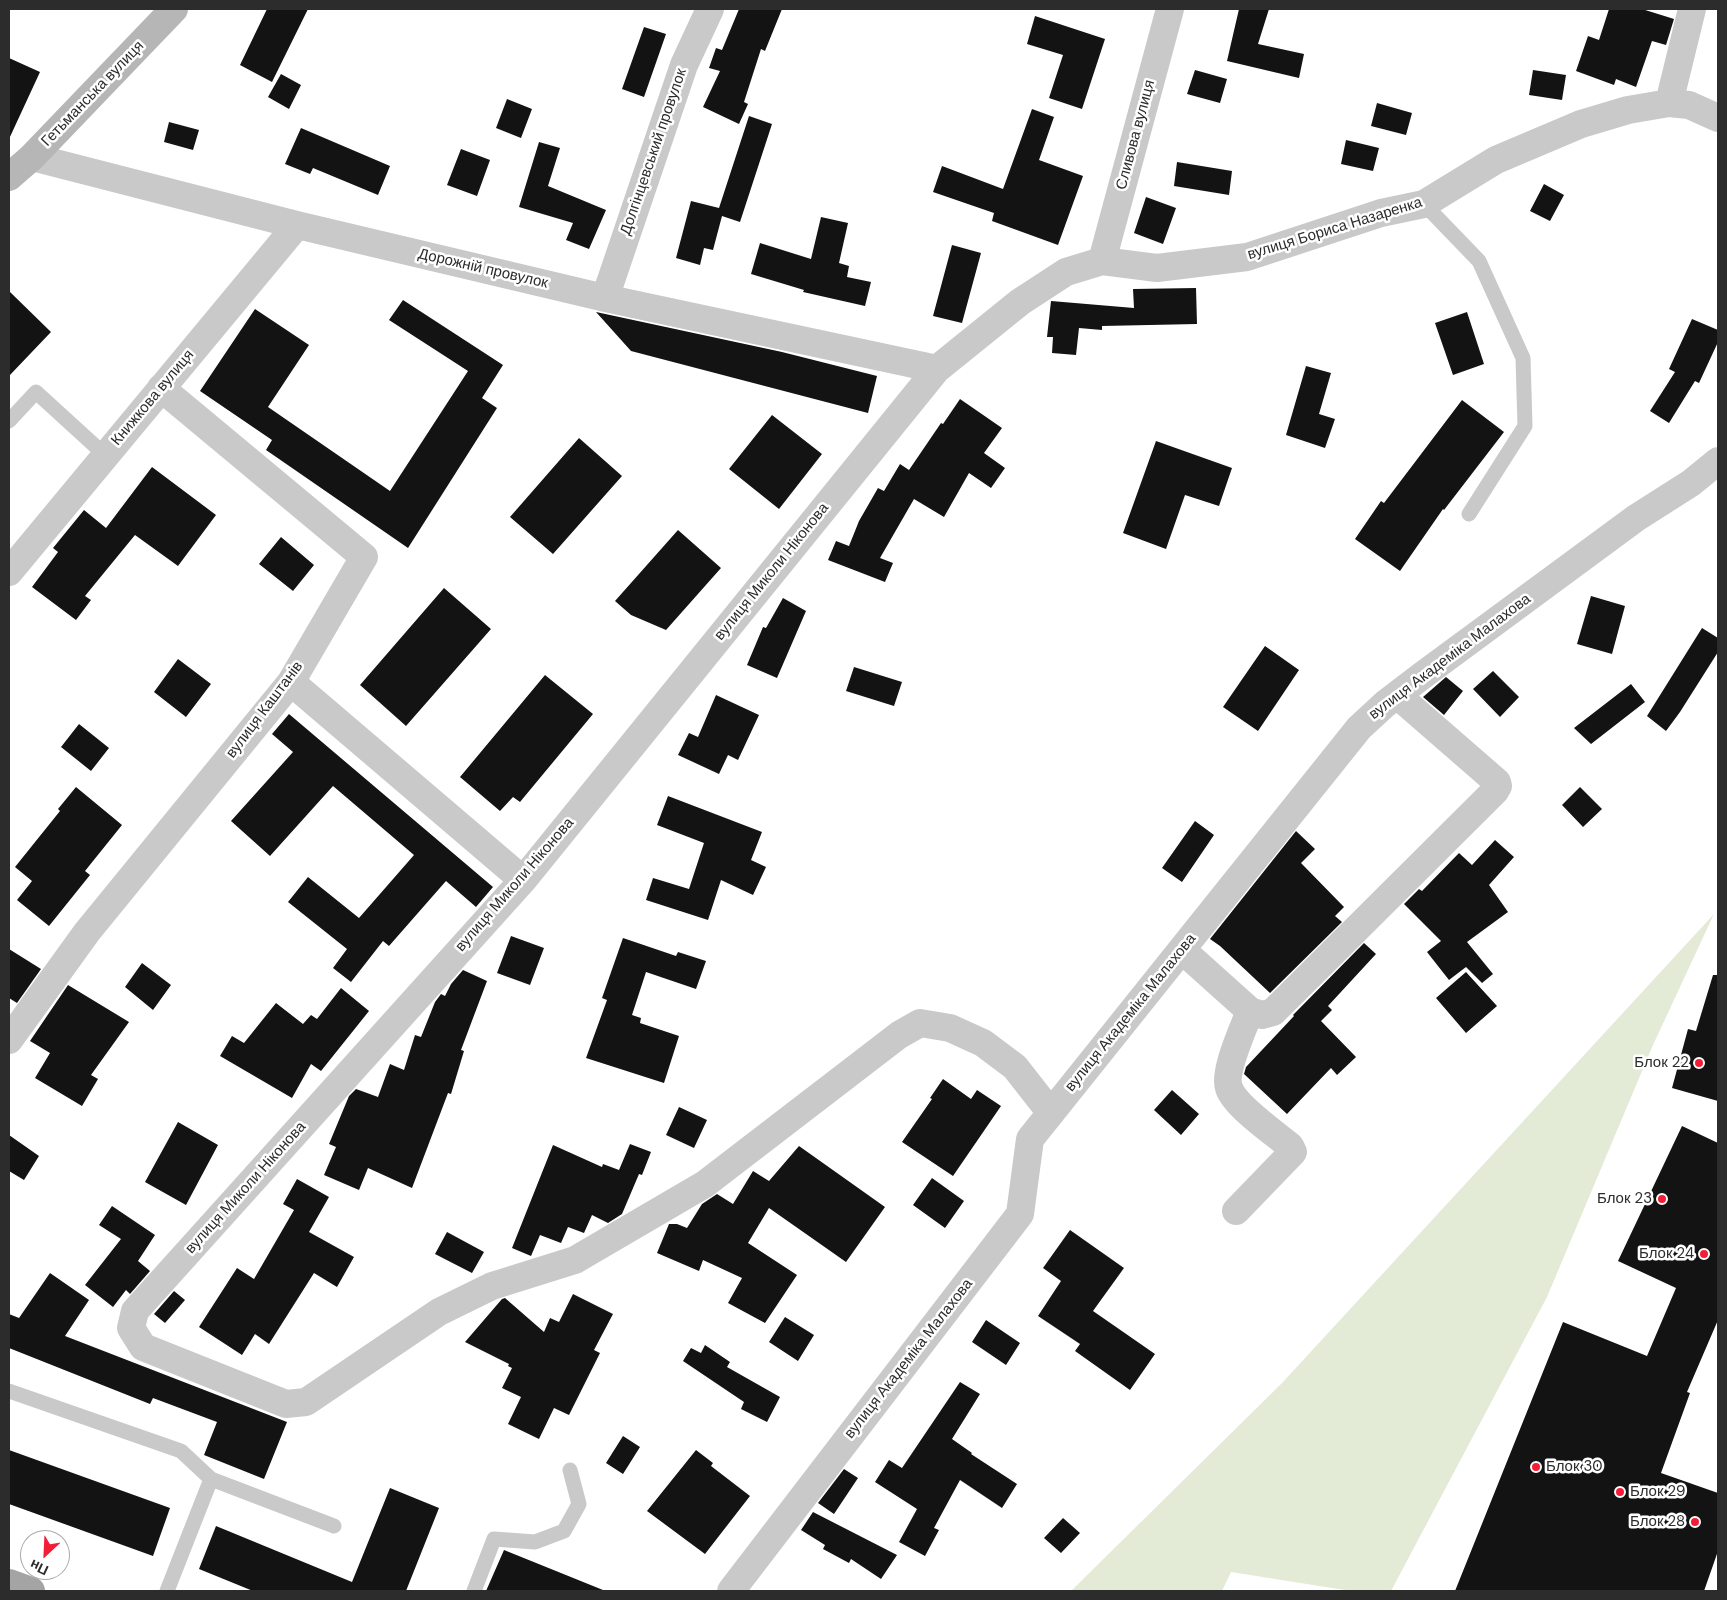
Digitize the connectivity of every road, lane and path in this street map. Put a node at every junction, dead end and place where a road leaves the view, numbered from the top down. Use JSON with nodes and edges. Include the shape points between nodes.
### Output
{"nodes":[{"id":1,"x":174,"y":9,"type":"edge"},
{"id":2,"x":710,"y":9,"type":"edge"},
{"id":3,"x":1170,"y":9,"type":"edge"},
{"id":4,"x":1692,"y":9,"type":"edge"},
{"id":5,"x":1669,"y":102,"type":"junction"},
{"id":6,"x":1718,"y":118,"type":"edge"},
{"id":7,"x":32,"y":157,"type":"junction"},
{"id":8,"x":9,"y":177,"type":"edge"},
{"id":9,"x":1424,"y":204,"type":"junction"},
{"id":10,"x":297,"y":224,"type":"junction"},
{"id":11,"x":1102,"y":261,"type":"junction"},
{"id":12,"x":605,"y":298,"type":"junction"},
{"id":13,"x":937,"y":369,"type":"junction"},
{"id":14,"x":161,"y":388,"type":"junction"},
{"id":15,"x":9,"y":421,"type":"edge"},
{"id":16,"x":106,"y":455,"type":"junction"},
{"id":17,"x":1718,"y":461,"type":"edge"},
{"id":18,"x":1469,"y":514,"type":"dead end"},
{"id":19,"x":9,"y":572,"type":"edge"},
{"id":20,"x":291,"y":682,"type":"junction"},
{"id":21,"x":1396,"y":695,"type":"junction"},
{"id":22,"x":523,"y":880,"type":"junction"},
{"id":23,"x":1182,"y":950,"type":"junction"},
{"id":24,"x":1250,"y":1011,"type":"junction"},
{"id":25,"x":9,"y":1040,"type":"edge"},
{"id":26,"x":1051,"y":1113,"type":"junction"},
{"id":27,"x":1236,"y":1211,"type":"dead end"},
{"id":28,"x":9,"y":1391,"type":"edge"},
{"id":29,"x":570,"y":1470,"type":"dead end"},
{"id":30,"x":211,"y":1479,"type":"junction"},
{"id":31,"x":334,"y":1526,"type":"dead end"},
{"id":32,"x":9,"y":1583,"type":"edge"},
{"id":33,"x":31,"y":1591,"type":"edge"},
{"id":34,"x":167,"y":1591,"type":"edge"},
{"id":35,"x":474,"y":1591,"type":"edge"},
{"id":36,"x":731,"y":1591,"type":"edge"}],
"edges":[{"from":1,"to":7,"type":"street","name":"Гетьманська вулиця"},
{"from":2,"to":12,"type":"street","name":"Долгінцевський провулок","via":[[684,65]]},
{"from":3,"to":11,"type":"street","name":"Сливова вулиця"},
{"from":4,"to":5,"type":"street"},
{"from":5,"to":6,"type":"street","name":"вулиця Бориса Назаренка","via":[[1689,105]]},
{"from":5,"to":9,"type":"street","name":"вулиця Бориса Назаренка","via":[[1628,110],[1573,128],[1496,160]]},
{"from":7,"to":8,"type":"street","name":"Гетьманська вулиця"},
{"from":7,"to":10,"type":"street","name":"Дорожній провулок"},
{"from":9,"to":11,"type":"street","name":"вулиця Бориса Назаренка","via":[[1381,213],[1247,257],[1157,268]]},
{"from":9,"to":18,"type":"lane","via":[[1479,261],[1523,358],[1525,426]]},
{"from":10,"to":12,"type":"street","name":"Дорожній провулок"},
{"from":10,"to":14,"type":"street","name":"Книжкова вулиця"},
{"from":11,"to":13,"type":"street","name":"вулиця Миколи Ніконова","via":[[1066,272],[1020,302]]},
{"from":12,"to":13,"type":"street","name":"Дорожній провулок"},
{"from":13,"to":22,"type":"street","name":"вулиця Миколи Ніконова"},
{"from":14,"to":16,"type":"street","name":"Книжкова вулиця"},
{"from":14,"to":20,"type":"street","name":"вулиця Каштанів","via":[[364,557]]},
{"from":15,"to":16,"type":"lane","via":[[36,392]]},
{"from":16,"to":19,"type":"street","name":"Книжкова вулиця"},
{"from":17,"to":21,"type":"street","name":"вулиця Академіка Малахова"},
{"from":20,"to":22,"type":"street"},
{"from":20,"to":25,"type":"street","name":"вулиця Каштанів","via":[[88,932]]},
{"from":21,"to":23,"type":"street","name":"вулиця Академіка Малахова","via":[[1359,728]]},
{"from":21,"to":24,"type":"street","via":[[1498,782],[1498,786],[1273,1012],[1262,1015]]},
{"from":22,"to":26,"type":"street","name":"вулиця Миколи Ніконова","via":[[135,1311],[131,1328],[143,1347],[286,1404],[306,1402],[439,1312],[492,1286],[574,1260],[705,1184],[899,1035],[920,1023],[950,1028],[983,1043],[1015,1067]]},
{"from":23,"to":24,"type":"street"},
{"from":23,"to":26,"type":"street","name":"вулиця Академіка Малахова"},
{"from":24,"to":27,"type":"street","via":[[1228,1074],[1229,1088],[1239,1103],[1293,1152]]},
{"from":26,"to":36,"type":"street","name":"вулиця Академіка Малахова","via":[[1030,1139],[1020,1214]]},
{"from":28,"to":30,"type":"lane","via":[[181,1451]]},
{"from":29,"to":35,"type":"lane","via":[[579,1504],[564,1530],[535,1542],[494,1539]]},
{"from":30,"to":31,"type":"lane"},
{"from":30,"to":34,"type":"lane"},
{"from":32,"to":33,"type":"main road"}]}
